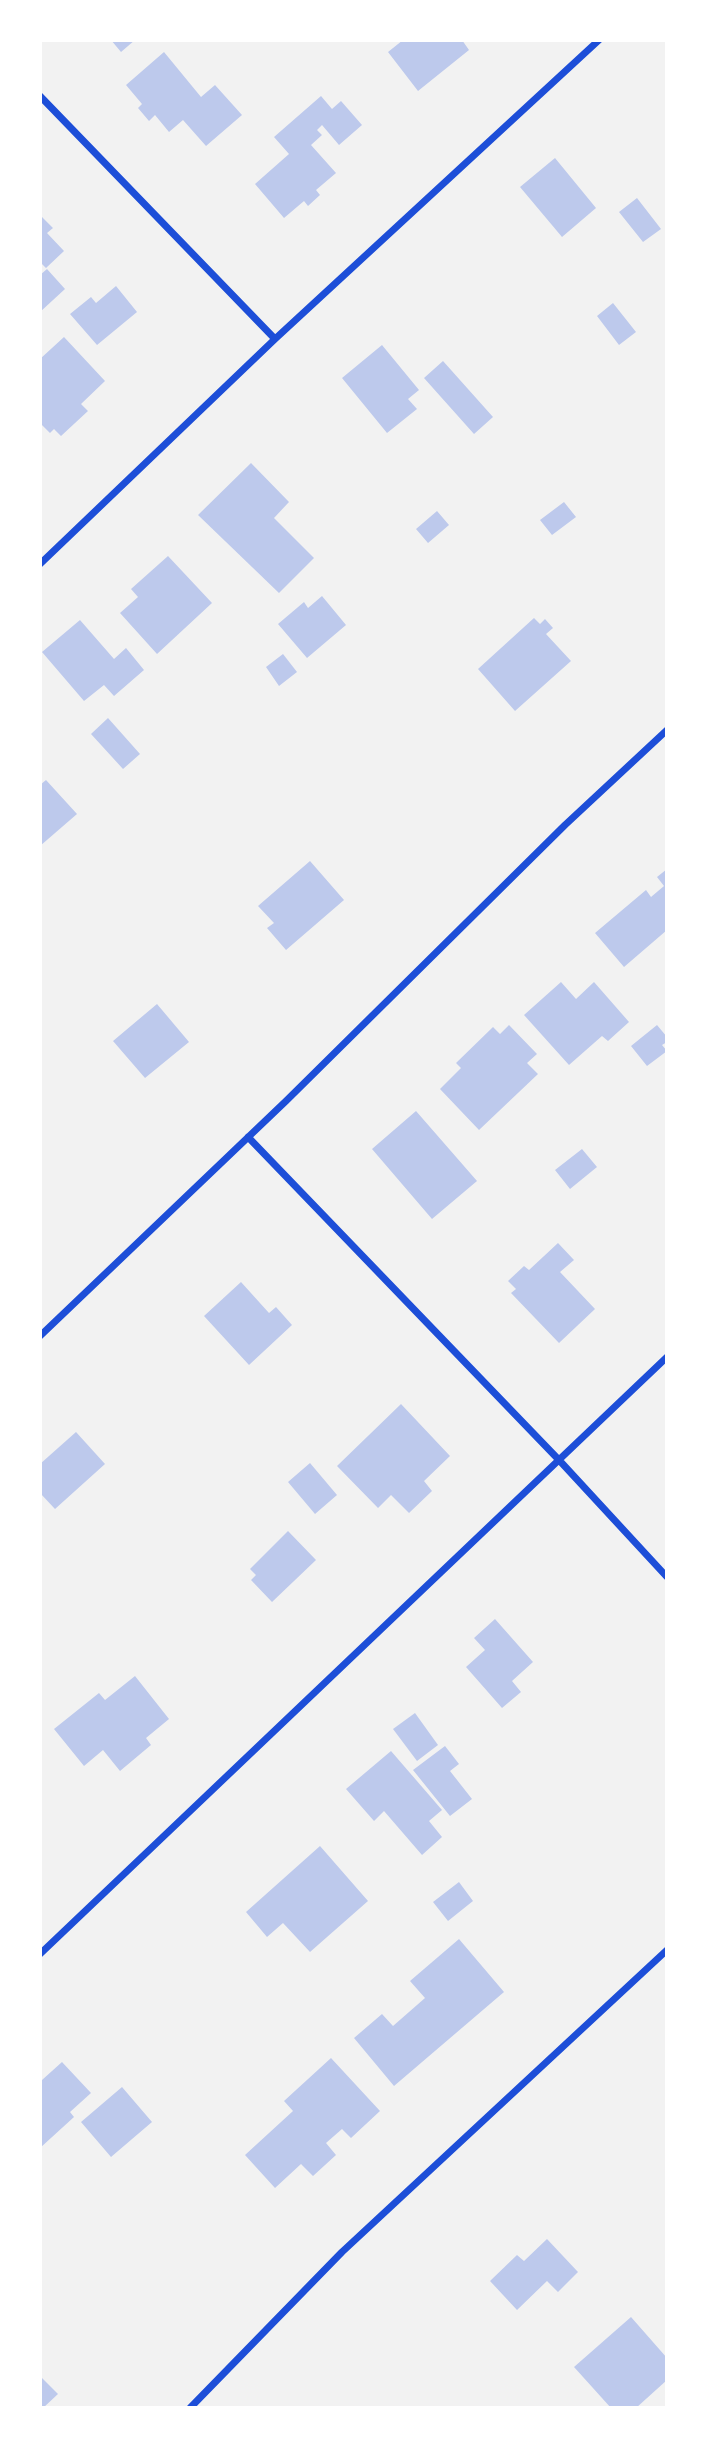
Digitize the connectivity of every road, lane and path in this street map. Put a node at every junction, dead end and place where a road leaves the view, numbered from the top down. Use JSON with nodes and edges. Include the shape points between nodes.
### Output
{"nodes":[{"id":1,"x":599,"y":40,"type":"edge"},
{"id":2,"x":40,"y":96,"type":"edge"},
{"id":3,"x":275,"y":339,"type":"junction"},
{"id":4,"x":40,"y":564,"type":"edge"},
{"id":5,"x":667,"y":730,"type":"edge"},
{"id":6,"x":248,"y":1137,"type":"junction"},
{"id":7,"x":40,"y":1336,"type":"edge"},
{"id":8,"x":667,"y":1357,"type":"edge"},
{"id":9,"x":559,"y":1460,"type":"junction"},
{"id":10,"x":667,"y":1577,"type":"edge"},
{"id":11,"x":667,"y":1950,"type":"edge"},
{"id":12,"x":40,"y":1954,"type":"edge"},
{"id":13,"x":190,"y":2408,"type":"edge"}],
"edges":[{"from":1,"to":3,"type":"street"},
{"from":2,"to":3,"type":"street"},
{"from":3,"to":4,"type":"street"},
{"from":5,"to":6,"type":"street"},
{"from":6,"to":7,"type":"street"},
{"from":6,"to":9,"type":"street"},
{"from":8,"to":9,"type":"street"},
{"from":9,"to":10,"type":"street"},
{"from":9,"to":12,"type":"street"},
{"from":11,"to":13,"type":"street","via":[[342,2252]]}]}
